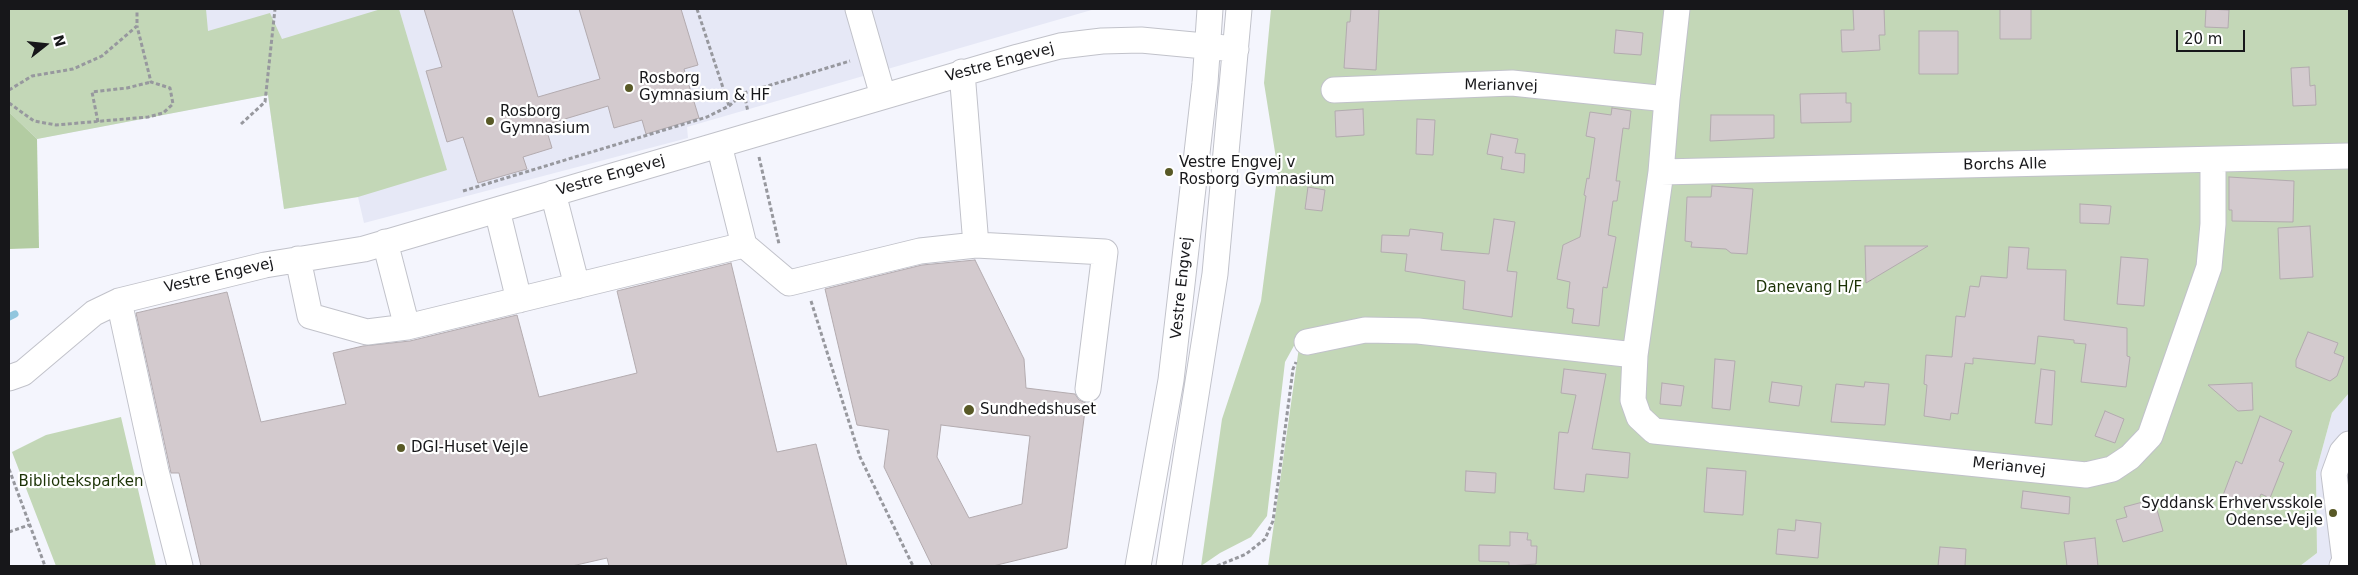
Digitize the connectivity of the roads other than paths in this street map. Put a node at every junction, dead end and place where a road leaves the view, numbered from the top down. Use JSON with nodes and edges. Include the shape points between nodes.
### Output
{"nodes":[{"id":1,"x":858,"y":9,"type":"edge"},
{"id":2,"x":1210,"y":9,"type":"edge"},
{"id":3,"x":1240,"y":9,"type":"edge"},
{"id":4,"x":1677,"y":9,"type":"edge"},
{"id":5,"x":1207,"y":47,"type":"junction"},
{"id":6,"x":1236,"y":49,"type":"junction"},
{"id":7,"x":962,"y":72,"type":"junction"},
{"id":8,"x":1334,"y":90,"type":"dead end"},
{"id":9,"x":883,"y":96,"type":"junction"},
{"id":10,"x":1666,"y":99,"type":"junction"},
{"id":11,"x":719,"y":144,"type":"junction"},
{"id":12,"x":2349,"y":156,"type":"edge"},
{"id":13,"x":2213,"y":160,"type":"junction"},
{"id":14,"x":1661,"y":172,"type":"junction"},
{"id":15,"x":553,"y":193,"type":"junction"},
{"id":16,"x":496,"y":210,"type":"junction"},
{"id":17,"x":385,"y":242,"type":"junction"},
{"id":18,"x":744,"y":245,"type":"junction"},
{"id":19,"x":976,"y":245,"type":"junction"},
{"id":20,"x":298,"y":259,"type":"junction"},
{"id":21,"x":577,"y":286,"type":"junction"},
{"id":22,"x":519,"y":300,"type":"junction"},
{"id":23,"x":119,"y":301,"type":"junction"},
{"id":24,"x":406,"y":327,"type":"junction"},
{"id":25,"x":1307,"y":342,"type":"road end"},
{"id":26,"x":1635,"y":355,"type":"junction"},
{"id":27,"x":9,"y":378,"type":"edge"},
{"id":28,"x":1088,"y":389,"type":"dead end"},
{"id":29,"x":2349,"y":444,"type":"edge"},
{"id":30,"x":180,"y":566,"type":"edge"},
{"id":31,"x":1138,"y":566,"type":"edge"},
{"id":32,"x":1169,"y":566,"type":"edge"},
{"id":33,"x":2342,"y":566,"type":"edge"}],
"edges":[{"from":1,"to":9,"type":"street"},
{"from":2,"to":5,"type":"street","name":"Vestre Engvej"},
{"from":3,"to":6,"type":"street","name":"Vestre Engvej"},
{"from":4,"to":10,"type":"street","name":"Merianvej"},
{"from":5,"to":6,"type":"street","name":"Vestre Engevej"},
{"from":5,"to":7,"type":"street","name":"Vestre Engevej","via":[[1141,40],[1102,40],[1060,46]]},
{"from":5,"to":31,"type":"street","name":"Vestre Engvej","via":[[1171,380]]},
{"from":6,"to":32,"type":"street","name":"Vestre Engvej","via":[[1215,274]]},
{"from":7,"to":9,"type":"street","name":"Vestre Engevej"},
{"from":7,"to":19,"type":"street"},
{"from":8,"to":10,"type":"street","name":"Merianvej","via":[[1512,83]]},
{"from":9,"to":11,"type":"street","name":"Vestre Engevej"},
{"from":10,"to":14,"type":"street","name":"Merianvej"},
{"from":11,"to":15,"type":"street","name":"Vestre Engevej"},
{"from":11,"to":18,"type":"street"},
{"from":12,"to":13,"type":"street","name":"Borchs Alle"},
{"from":13,"to":14,"type":"street","name":"Borchs Alle"},
{"from":13,"to":26,"type":"street","name":"Merianvej","via":[[2209,267],[2150,436],[2130,458],[2112,469],[2086,475],[1654,431],[1639,417],[1633,400]]},
{"from":14,"to":26,"type":"street","name":"Merianvej"},
{"from":15,"to":16,"type":"street","name":"Vestre Engevej"},
{"from":15,"to":21,"type":"street"},
{"from":16,"to":17,"type":"street","name":"Vestre Engevej"},
{"from":16,"to":22,"type":"street"},
{"from":17,"to":20,"type":"street","name":"Vestre Engevej","via":[[364,249]]},
{"from":17,"to":24,"type":"street"},
{"from":18,"to":19,"type":"street","via":[[788,283],[920,251]]},
{"from":18,"to":21,"type":"street"},
{"from":19,"to":28,"type":"street","via":[[1105,252]]},
{"from":20,"to":23,"type":"street","name":"Vestre Engevej","via":[[206,278]]},
{"from":20,"to":24,"type":"street","via":[[310,316],[367,332]]},
{"from":21,"to":22,"type":"street"},
{"from":22,"to":24,"type":"street"},
{"from":23,"to":27,"type":"street","name":"Vestre Engevej","via":[[94,313],[23,373]]},
{"from":23,"to":30,"type":"street"},
{"from":25,"to":26,"type":"street","via":[[1365,330],[1418,331]]},
{"from":29,"to":33,"type":"street","via":[[2342,452],[2334,474],[2345,561]]}]}
